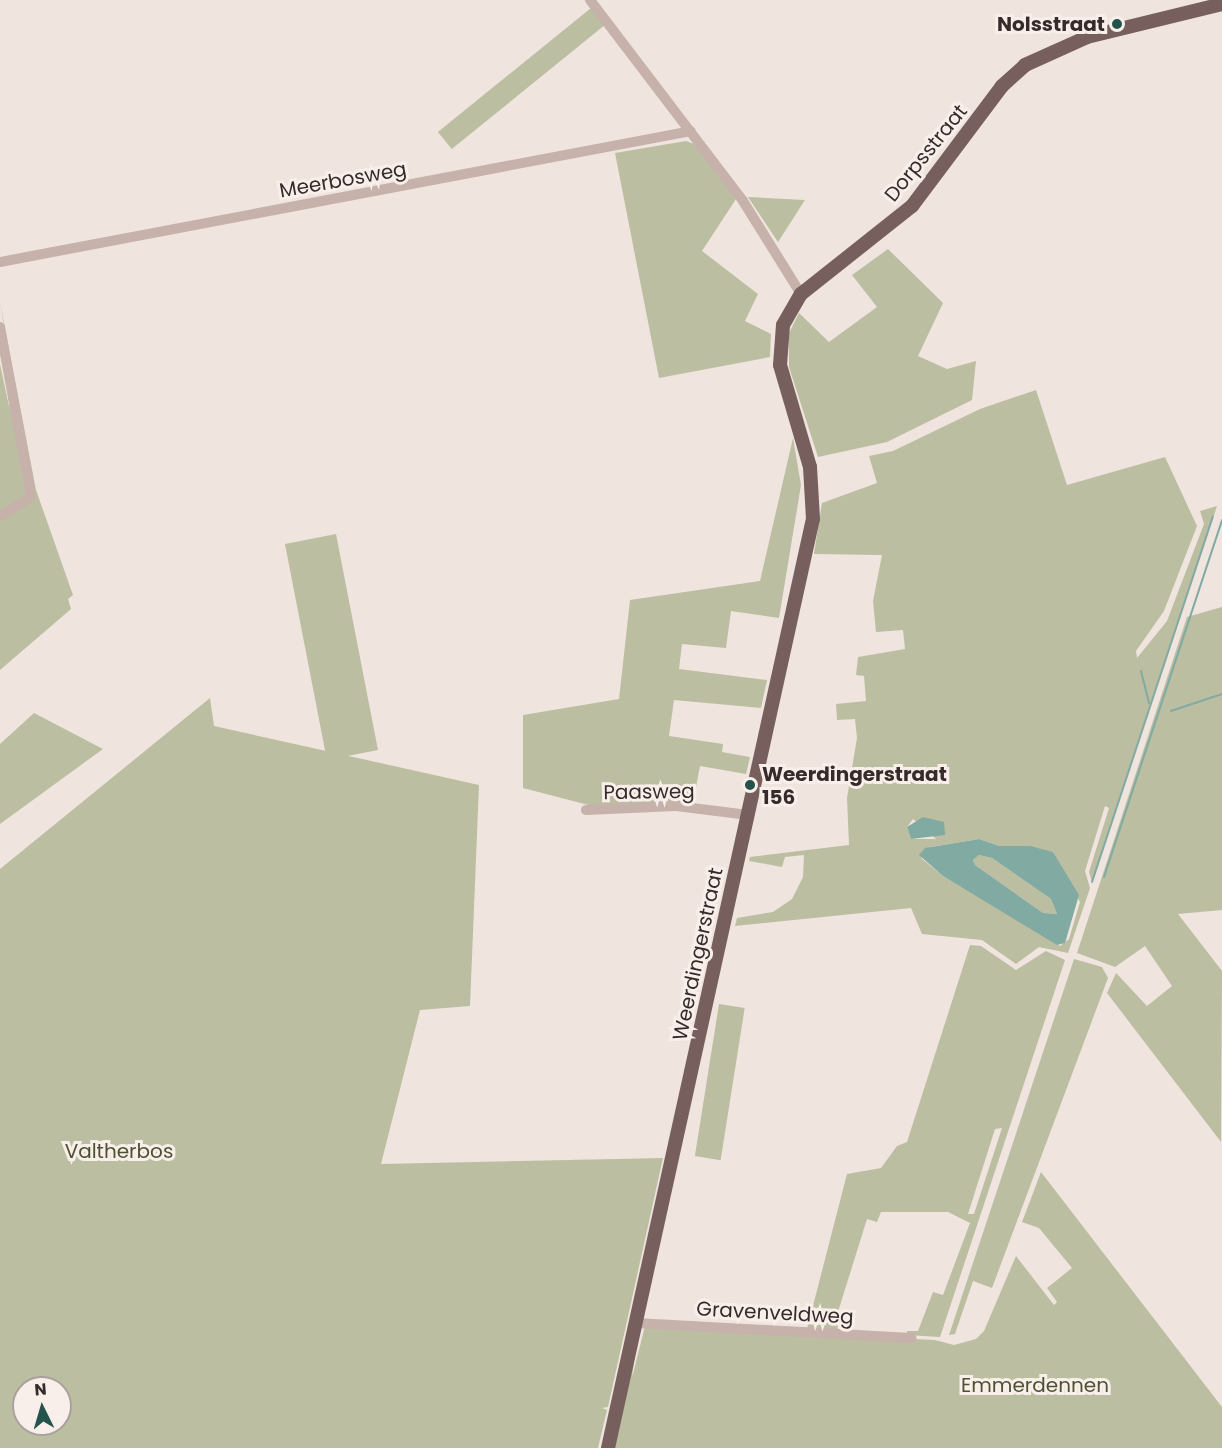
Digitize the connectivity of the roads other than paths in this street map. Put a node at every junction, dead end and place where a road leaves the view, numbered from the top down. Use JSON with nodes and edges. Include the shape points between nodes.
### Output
{"nodes":[{"id":1,"x":590,"y":0,"type":"edge"},
{"id":2,"x":1222,"y":4,"type":"edge"},
{"id":3,"x":691,"y":131,"type":"junction"},
{"id":4,"x":0,"y":262,"type":"edge"},
{"id":5,"x":801,"y":294,"type":"junction"},
{"id":6,"x":0,"y":327,"type":"edge"},
{"id":7,"x":810,"y":467,"type":"joint"},
{"id":8,"x":0,"y":516,"type":"edge"},
{"id":9,"x":586,"y":810,"type":"dead end"},
{"id":10,"x":748,"y":815,"type":"junction"},
{"id":11,"x":636,"y":1323,"type":"junction"},
{"id":12,"x":912,"y":1338,"type":"dead end"},
{"id":13,"x":608,"y":1448,"type":"edge"}],
"edges":[{"from":1,"to":3,"type":"street"},
{"from":2,"to":5,"type":"main road","name":"Dorpsstraat","via":[[1105,32],[1040,54],[1002,86],[912,206]]},
{"from":3,"to":4,"type":"street","name":"Meerbosweg"},
{"from":3,"to":5,"type":"street","via":[[758,221]]},
{"from":5,"to":7,"type":"main road","name":"Dorpsstraat","via":[[783,325],[779,354]]},
{"from":6,"to":8,"type":"street","via":[[30,498]]},
{"from":7,"to":10,"type":"main road","name":"Weerdingerstraat","via":[[813,519]]},
{"from":9,"to":10,"type":"street","name":"Paasweg","via":[[676,806]]},
{"from":10,"to":11,"type":"main road","name":"Weerdingerstraat"},
{"from":11,"to":12,"type":"street","name":"Gravenveldweg"},
{"from":11,"to":13,"type":"main road","name":"Weerdingerstraat"}]}
